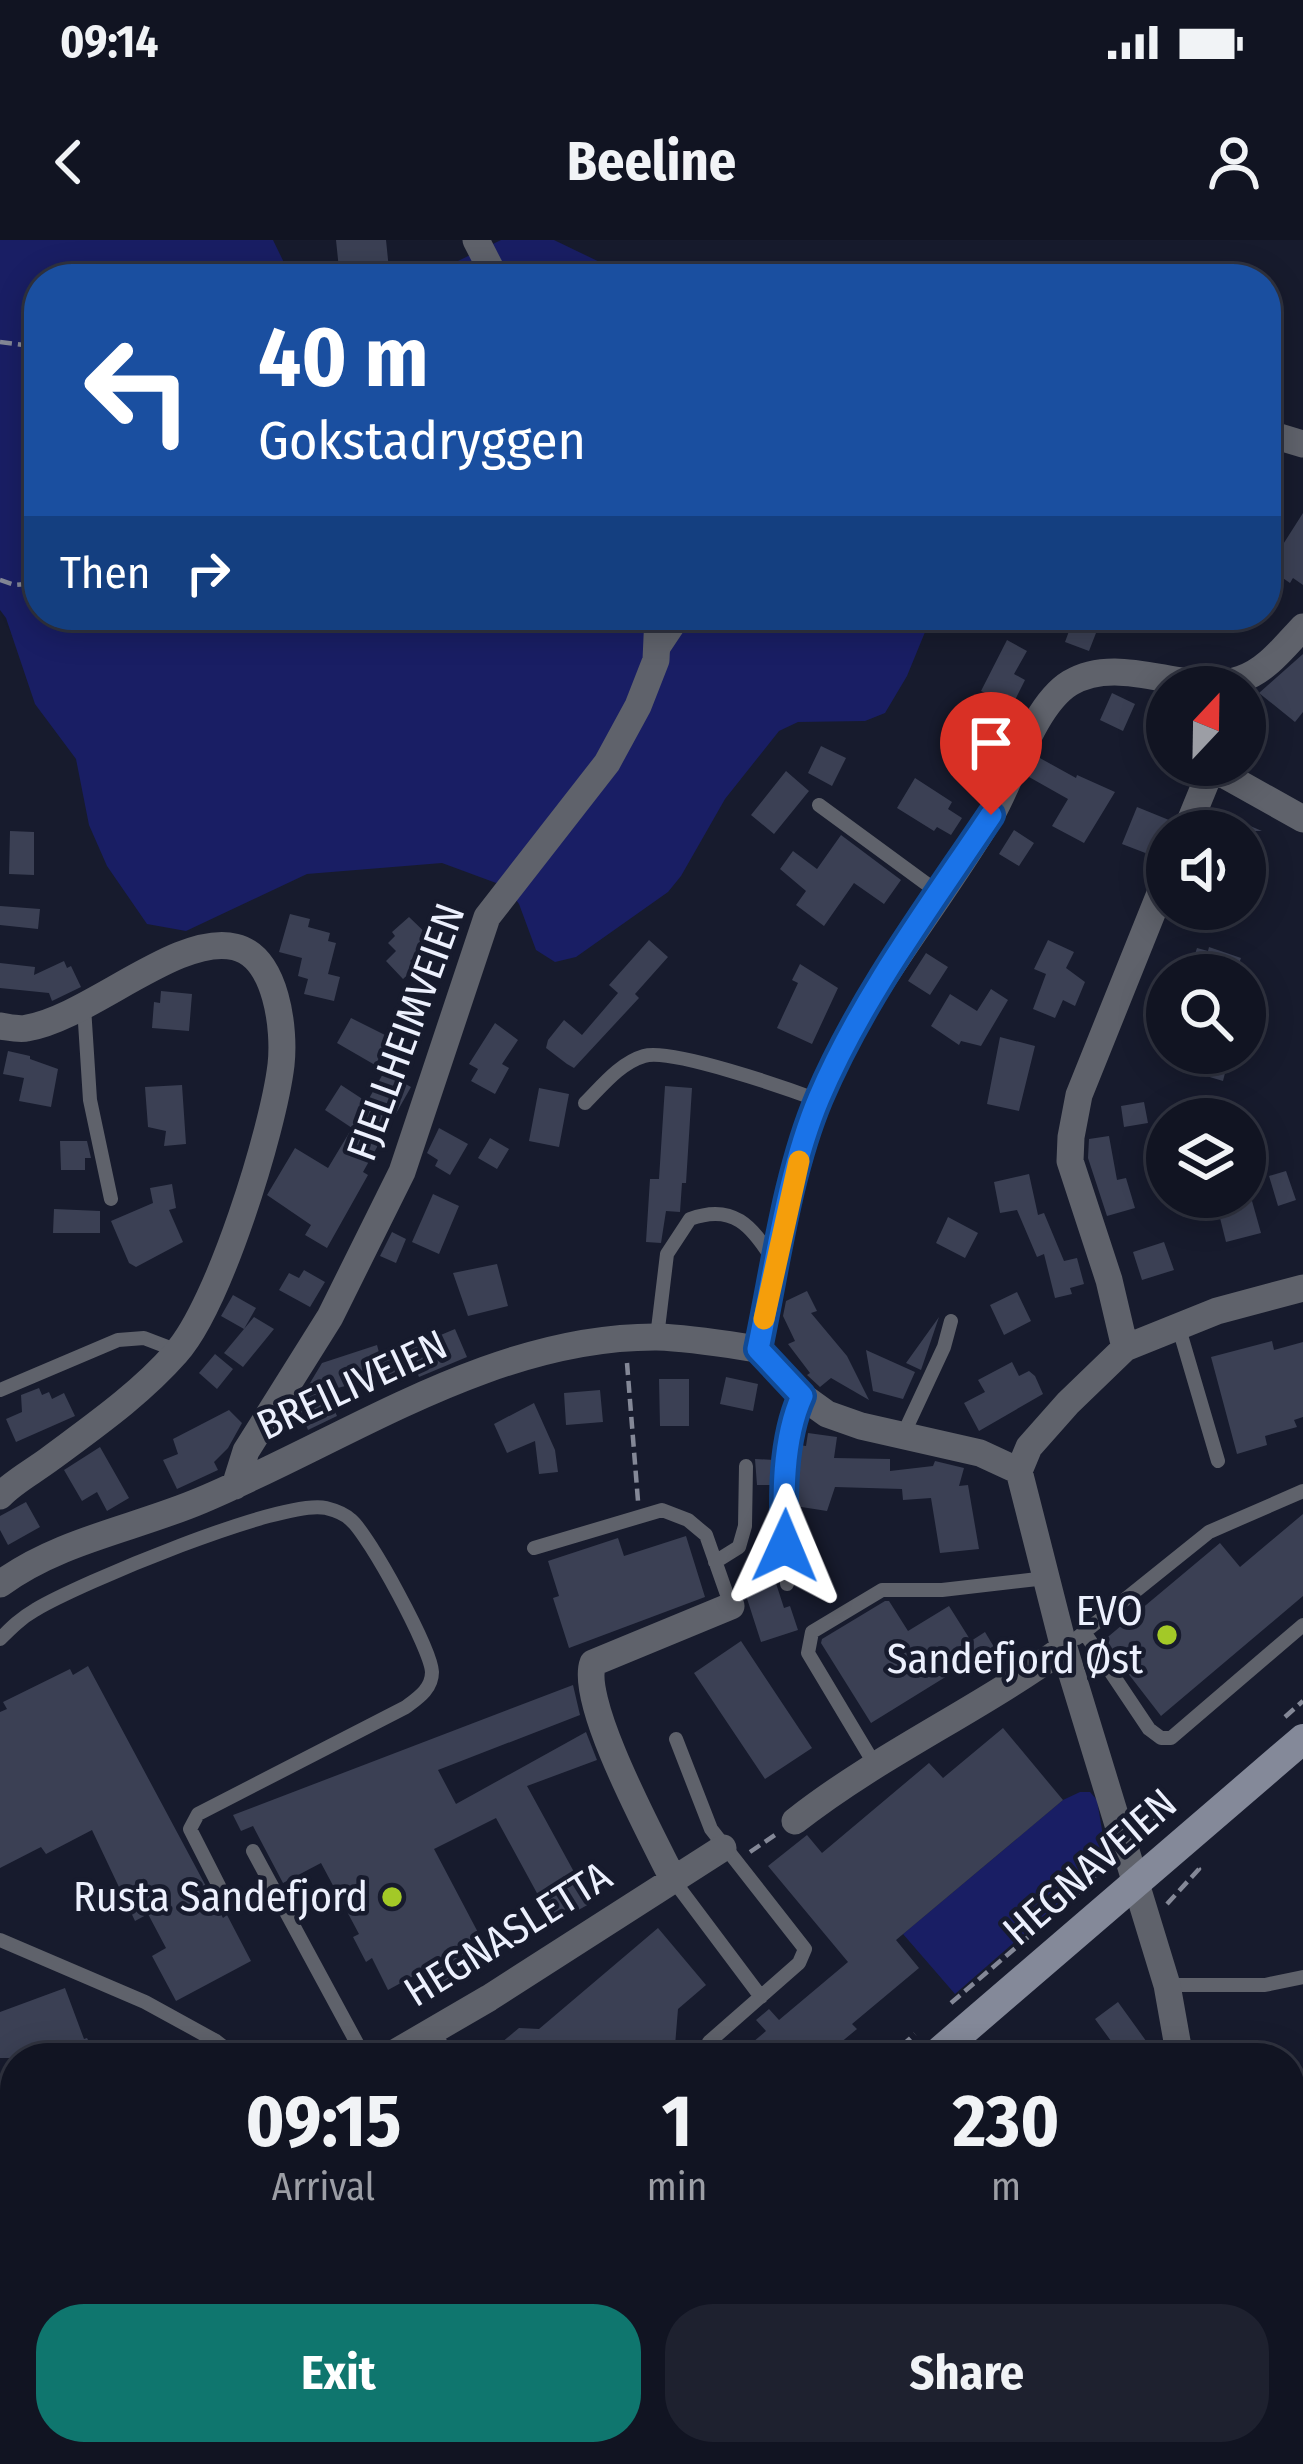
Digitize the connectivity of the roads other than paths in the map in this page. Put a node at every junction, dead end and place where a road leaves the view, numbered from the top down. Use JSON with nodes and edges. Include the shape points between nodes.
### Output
{"nodes":[{"id":1,"x":1303,"y":628,"type":"edge"},
{"id":2,"x":657,"y":630,"type":"edge"},
{"id":3,"x":676,"y":630,"type":"edge"},
{"id":4,"x":656,"y":660,"type":"junction"},
{"id":5,"x":1266,"y":666,"type":"edge"},
{"id":6,"x":1146,"y":676,"type":"edge"},
{"id":7,"x":1245,"y":786,"type":"edge"},
{"id":8,"x":819,"y":805,"type":"dead end"},
{"id":9,"x":1303,"y":819,"type":"edge"},
{"id":10,"x":939,"y":893,"type":"junction"},
{"id":11,"x":1146,"y":928,"type":"edge"},
{"id":12,"x":84,"y":1006,"type":"junction"},
{"id":13,"x":0,"y":1026,"type":"edge"},
{"id":14,"x":818,"y":1100,"type":"junction"},
{"id":15,"x":585,"y":1103,"type":"dead end"},
{"id":16,"x":111,"y":1199,"type":"dead end"},
{"id":17,"x":776,"y":1265,"type":"junction"},
{"id":18,"x":1303,"y":1288,"type":"edge"},
{"id":19,"x":951,"y":1322,"type":"dead end"},
{"id":20,"x":1178,"y":1325,"type":"junction"},
{"id":21,"x":657,"y":1337,"type":"junction"},
{"id":22,"x":1125,"y":1348,"type":"junction"},
{"id":23,"x":758,"y":1349,"type":"junction"},
{"id":24,"x":178,"y":1352,"type":"junction"},
{"id":25,"x":0,"y":1390,"type":"edge"},
{"id":26,"x":802,"y":1396,"type":"junction"},
{"id":27,"x":903,"y":1436,"type":"junction"},
{"id":28,"x":1217,"y":1461,"type":"dead end"},
{"id":29,"x":746,"y":1466,"type":"dead end"},
{"id":30,"x":1018,"y":1471,"type":"junction"},
{"id":31,"x":235,"y":1486,"type":"junction"},
{"id":32,"x":1303,"y":1491,"type":"edge"},
{"id":33,"x":0,"y":1496,"type":"edge"},
{"id":34,"x":534,"y":1548,"type":"dead end"},
{"id":35,"x":715,"y":1562,"type":"junction"},
{"id":36,"x":1046,"y":1578,"type":"junction"},
{"id":37,"x":0,"y":1584,"type":"edge"},
{"id":38,"x":787,"y":1584,"type":"dead end"},
{"id":39,"x":730,"y":1606,"type":"joint"},
{"id":40,"x":1303,"y":1625,"type":"edge"},
{"id":41,"x":0,"y":1639,"type":"edge"},
{"id":42,"x":1074,"y":1640,"type":"junction"},
{"id":43,"x":1294,"y":1727,"type":"edge"},
{"id":44,"x":676,"y":1739,"type":"dead end"},
{"id":45,"x":875,"y":1765,"type":"junction"},
{"id":46,"x":795,"y":1821,"type":"road end"},
{"id":47,"x":253,"y":1851,"type":"dead end"},
{"id":48,"x":729,"y":1855,"type":"junction"},
{"id":49,"x":674,"y":1881,"type":"junction"},
{"id":50,"x":1136,"y":1885,"type":"junction"},
{"id":51,"x":219,"y":1886,"type":"dead end"},
{"id":52,"x":0,"y":1940,"type":"edge"},
{"id":53,"x":1303,"y":1977,"type":"edge"},
{"id":54,"x":1167,"y":1985,"type":"junction"},
{"id":55,"x":761,"y":1997,"type":"junction"},
{"id":56,"x":431,"y":2032,"type":"junction"},
{"id":57,"x":710,"y":2042,"type":"dead end"},
{"id":58,"x":219,"y":2043,"type":"edge"},
{"id":59,"x":357,"y":2043,"type":"edge"},
{"id":60,"x":412,"y":2043,"type":"edge"},
{"id":61,"x":440,"y":2043,"type":"edge"},
{"id":62,"x":950,"y":2043,"type":"edge"},
{"id":63,"x":1177,"y":2043,"type":"edge"}],
"edges":[{"from":1,"to":5,"type":"street"},
{"from":2,"to":4,"type":"street","name":"FJELLHEIMVEIEN"},
{"from":3,"to":4,"type":"lane"},
{"from":4,"to":31,"type":"street","name":"FJELLHEIMVEIEN","via":[[608,763],[487,917],[402,1172]]},
{"from":6,"to":10,"type":"street","via":[[1078,679],[1062,688]]},
{"from":7,"to":9,"type":"street"},
{"from":8,"to":10,"type":"lane"},
{"from":10,"to":14,"type":"street","via":[[871,996]]},
{"from":11,"to":22,"type":"street","via":[[1070,1137],[1070,1161]]},
{"from":12,"to":13,"type":"street","via":[[26,1029]]},
{"from":12,"to":16,"type":"lane","via":[[91,1100]]},
{"from":12,"to":24,"type":"street","via":[[208,945],[251,953],[270,983],[281,1036],[278,1084],[215,1286]]},
{"from":14,"to":15,"type":"lane","via":[[656,1054],[628,1063]]},
{"from":14,"to":17,"type":"street"},
{"from":17,"to":21,"type":"lane","via":[[742,1219],[722,1212],[690,1219],[667,1254]]},
{"from":17,"to":23,"type":"street"},
{"from":18,"to":20,"type":"street"},
{"from":19,"to":27,"type":"lane"},
{"from":20,"to":22,"type":"street"},
{"from":20,"to":28,"type":"lane"},
{"from":21,"to":23,"type":"street","name":"BREILIVEIEN"},
{"from":21,"to":31,"type":"street","name":"BREILIVEIEN","via":[[556,1348],[473,1374]]},
{"from":22,"to":30,"type":"street","via":[[1042,1432]]},
{"from":23,"to":26,"type":"street"},
{"from":24,"to":25,"type":"lane","via":[[144,1338],[118,1340]]},
{"from":24,"to":33,"type":"street"},
{"from":26,"to":27,"type":"street","via":[[827,1414]]},
{"from":26,"to":38,"type":"lane","via":[[783,1507]]},
{"from":27,"to":30,"type":"street","via":[[980,1453]]},
{"from":29,"to":35,"type":"lane","via":[[739,1547]]},
{"from":30,"to":36,"type":"street"},
{"from":31,"to":37,"type":"street","name":"BREILIVEIEN","via":[[32,1561]]},
{"from":32,"to":42,"type":"lane","via":[[1209,1532]]},
{"from":34,"to":35,"type":"lane","via":[[662,1510],[706,1535]]},
{"from":35,"to":39,"type":"lane"},
{"from":36,"to":42,"type":"street"},
{"from":36,"to":45,"type":"lane","via":[[882,1590],[812,1632],[808,1654]]},
{"from":39,"to":49,"type":"street","name":"HEGNASLETTA","via":[[593,1663],[588,1675],[607,1741]]},
{"from":40,"to":42,"type":"lane","via":[[1172,1738],[1149,1730]]},
{"from":41,"to":51,"type":"lane","via":[[39,1607],[119,1569],[257,1519],[318,1507],[352,1520],[429,1660],[428,1687],[406,1707],[198,1814],[190,1829]]},
{"from":42,"to":45,"type":"street"},
{"from":42,"to":50,"type":"street"},
{"from":43,"to":50,"type":"main road","name":"HEGNAVEIEN"},
{"from":44,"to":48,"type":"lane","via":[[710,1829]]},
{"from":45,"to":46,"type":"street"},
{"from":47,"to":59,"type":"lane"},
{"from":48,"to":49,"type":"street","name":"HEGNASLETTA"},
{"from":48,"to":55,"type":"lane","via":[[806,1948]]},
{"from":49,"to":55,"type":"lane"},
{"from":49,"to":56,"type":"street","name":"HEGNASLETTA"},
{"from":50,"to":54,"type":"street"},
{"from":50,"to":62,"type":"main road","name":"HEGNAVEIEN"},
{"from":52,"to":58,"type":"lane"},
{"from":53,"to":54,"type":"lane"},
{"from":54,"to":63,"type":"street"},
{"from":55,"to":57,"type":"lane"},
{"from":56,"to":60,"type":"street","name":"HEGNASLETTA"},
{"from":56,"to":61,"type":"lane"}]}
